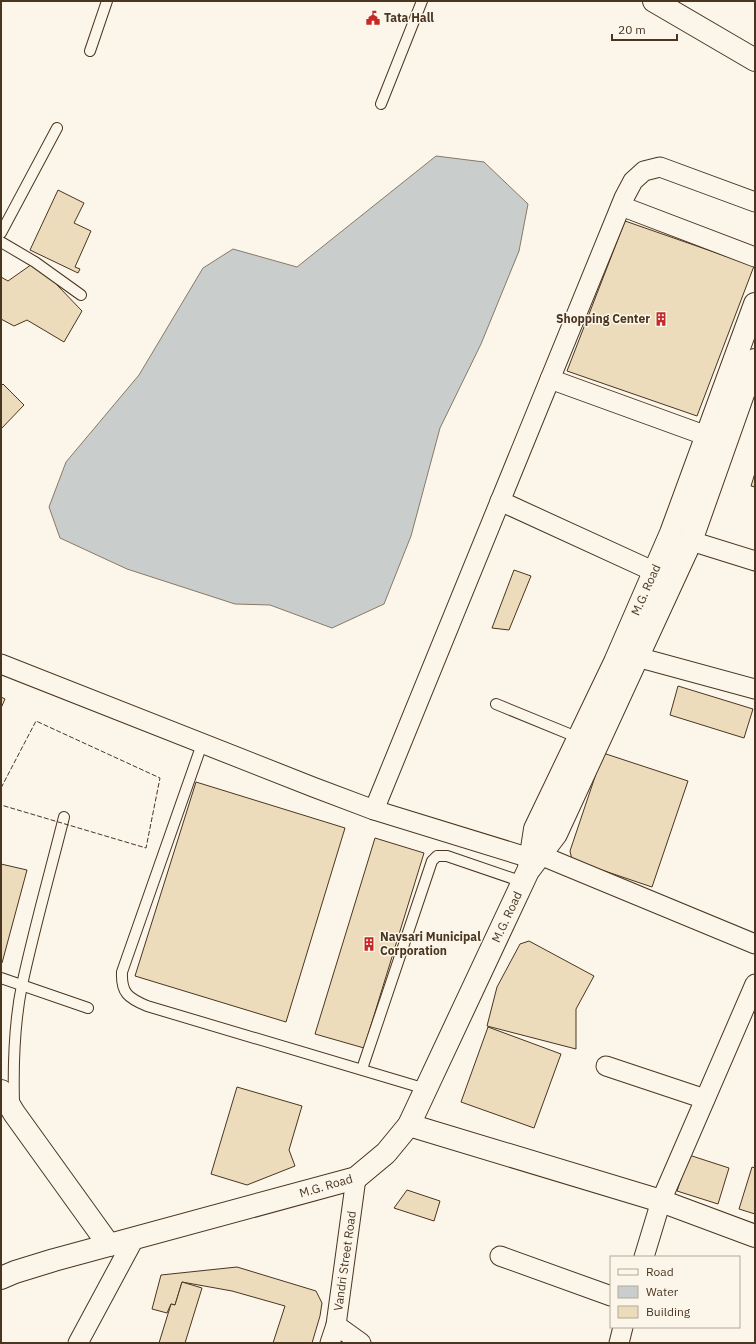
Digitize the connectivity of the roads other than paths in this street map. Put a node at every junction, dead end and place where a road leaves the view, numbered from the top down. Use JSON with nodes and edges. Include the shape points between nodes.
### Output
{"nodes":[{"id":1,"x":107,"y":1,"type":"edge"},
{"id":2,"x":422,"y":1,"type":"edge"},
{"id":3,"x":654,"y":1,"type":"edge"},
{"id":4,"x":682,"y":1,"type":"edge"},
{"id":5,"x":755,"y":44,"type":"edge"},
{"id":6,"x":90,"y":51,"type":"dead end"},
{"id":7,"x":755,"y":60,"type":"edge"},
{"id":8,"x":381,"y":104,"type":"dead end"},
{"id":9,"x":57,"y":128,"type":"dead end"},
{"id":10,"x":755,"y":202,"type":"edge"},
{"id":11,"x":621,"y":206,"type":"junction"},
{"id":12,"x":1,"y":233,"type":"edge"},
{"id":13,"x":1,"y":242,"type":"edge"},
{"id":14,"x":755,"y":257,"type":"edge"},
{"id":15,"x":80,"y":295,"type":"dead end"},
{"id":16,"x":755,"y":304,"type":"edge"},
{"id":17,"x":755,"y":360,"type":"edge"},
{"id":18,"x":550,"y":379,"type":"junction"},
{"id":19,"x":707,"y":436,"type":"junction"},
{"id":20,"x":500,"y":501,"type":"junction"},
{"id":21,"x":691,"y":541,"type":"junction"},
{"id":22,"x":755,"y":561,"type":"edge"},
{"id":23,"x":655,"y":572,"type":"junction"},
{"id":24,"x":638,"y":657,"type":"junction"},
{"id":25,"x":1,"y":664,"type":"edge"},
{"id":26,"x":755,"y":689,"type":"edge"},
{"id":27,"x":496,"y":704,"type":"dead end"},
{"id":28,"x":579,"y":738,"type":"junction"},
{"id":29,"x":202,"y":744,"type":"junction"},
{"id":30,"x":374,"y":810,"type":"junction"},
{"id":31,"x":64,"y":817,"type":"dead end"},
{"id":32,"x":530,"y":867,"type":"junction"},
{"id":33,"x":755,"y":944,"type":"edge"},
{"id":34,"x":1,"y":978,"type":"edge"},
{"id":35,"x":755,"y":984,"type":"edge"},
{"id":36,"x":22,"y":986,"type":"junction"},
{"id":37,"x":88,"y":1008,"type":"dead end"},
{"id":38,"x":606,"y":1066,"type":"dead end"},
{"id":39,"x":362,"y":1070,"type":"junction"},
{"id":40,"x":426,"y":1088,"type":"junction"},
{"id":41,"x":1,"y":1090,"type":"edge"},
{"id":42,"x":705,"y":1099,"type":"junction"},
{"id":43,"x":14,"y":1113,"type":"junction"},
{"id":44,"x":409,"y":1125,"type":"junction"},
{"id":45,"x":356,"y":1178,"type":"junction"},
{"id":46,"x":661,"y":1201,"type":"junction"},
{"id":47,"x":755,"y":1236,"type":"edge"},
{"id":48,"x":135,"y":1237,"type":"junction"},
{"id":49,"x":110,"y":1244,"type":"junction"},
{"id":50,"x":500,"y":1256,"type":"dead end"},
{"id":51,"x":644,"y":1256,"type":"edge"},
{"id":52,"x":6,"y":1274,"type":"edge"},
{"id":53,"x":610,"y":1296,"type":"edge"},
{"id":54,"x":336,"y":1325,"type":"junction"},
{"id":55,"x":623,"y":1328,"type":"edge"},
{"id":56,"x":78,"y":1343,"type":"edge"},
{"id":57,"x":330,"y":1343,"type":"edge"},
{"id":58,"x":361,"y":1343,"type":"edge"},
{"id":59,"x":619,"y":1343,"type":"edge"}],
"edges":[{"from":1,"to":6,"type":"lane"},
{"from":2,"to":8,"type":"lane"},
{"from":3,"to":7,"type":"main road"},
{"from":4,"to":5,"type":"main road"},
{"from":9,"to":12,"type":"lane"},
{"from":10,"to":11,"type":"street","via":[[660,167],[644,170],[633,181]]},
{"from":11,"to":14,"type":"street"},
{"from":11,"to":18,"type":"street"},
{"from":13,"to":15,"type":"lane","via":[[35,262]]},
{"from":16,"to":19,"type":"main road","name":"M.G. Road"},
{"from":17,"to":21,"type":"main road","name":"M.G. Road"},
{"from":18,"to":19,"type":"street"},
{"from":18,"to":20,"type":"street"},
{"from":19,"to":23,"type":"main road","name":"M.G. Road"},
{"from":20,"to":23,"type":"street"},
{"from":20,"to":30,"type":"street"},
{"from":21,"to":22,"type":"street"},
{"from":21,"to":24,"type":"main road","name":"M.G. Road"},
{"from":23,"to":28,"type":"main road","name":"M.G. Road"},
{"from":24,"to":26,"type":"street"},
{"from":24,"to":32,"type":"main road","name":"M.G. Road","via":[[556,834]]},
{"from":25,"to":29,"type":"street"},
{"from":27,"to":28,"type":"lane"},
{"from":28,"to":32,"type":"main road","name":"M.G. Road","via":[[535,829]]},
{"from":29,"to":30,"type":"street"},
{"from":29,"to":39,"type":"lane","via":[[122,972],[121,983],[125,993],[147,1006]]},
{"from":30,"to":32,"type":"street"},
{"from":31,"to":36,"type":"lane"},
{"from":32,"to":33,"type":"street"},
{"from":32,"to":39,"type":"lane","via":[[447,856],[437,856],[432,861]]},
{"from":32,"to":40,"type":"main road","name":"M.G. Road"},
{"from":34,"to":36,"type":"lane"},
{"from":35,"to":42,"type":"street"},
{"from":36,"to":37,"type":"lane"},
{"from":36,"to":43,"type":"lane","via":[[13,1062]]},
{"from":38,"to":42,"type":"street"},
{"from":39,"to":40,"type":"lane"},
{"from":40,"to":44,"type":"main road","name":"M.G. Road"},
{"from":41,"to":43,"type":"main road"},
{"from":42,"to":46,"type":"street"},
{"from":43,"to":49,"type":"main road"},
{"from":44,"to":45,"type":"main road","name":"M.G. Road","via":[[386,1153]]},
{"from":44,"to":46,"type":"main road"},
{"from":45,"to":48,"type":"main road","name":"M.G. Road"},
{"from":45,"to":54,"type":"street","name":"Vandri Street Road"},
{"from":46,"to":47,"type":"main road"},
{"from":46,"to":51,"type":"street"},
{"from":48,"to":49,"type":"main road","name":"M.G. Road"},
{"from":48,"to":56,"type":"street"},
{"from":49,"to":52,"type":"main road","name":"M.G. Road"},
{"from":50,"to":53,"type":"street"},
{"from":54,"to":57,"type":"street","name":"Vandri Street Road"},
{"from":54,"to":58,"type":"street"},
{"from":55,"to":59,"type":"street"}]}
